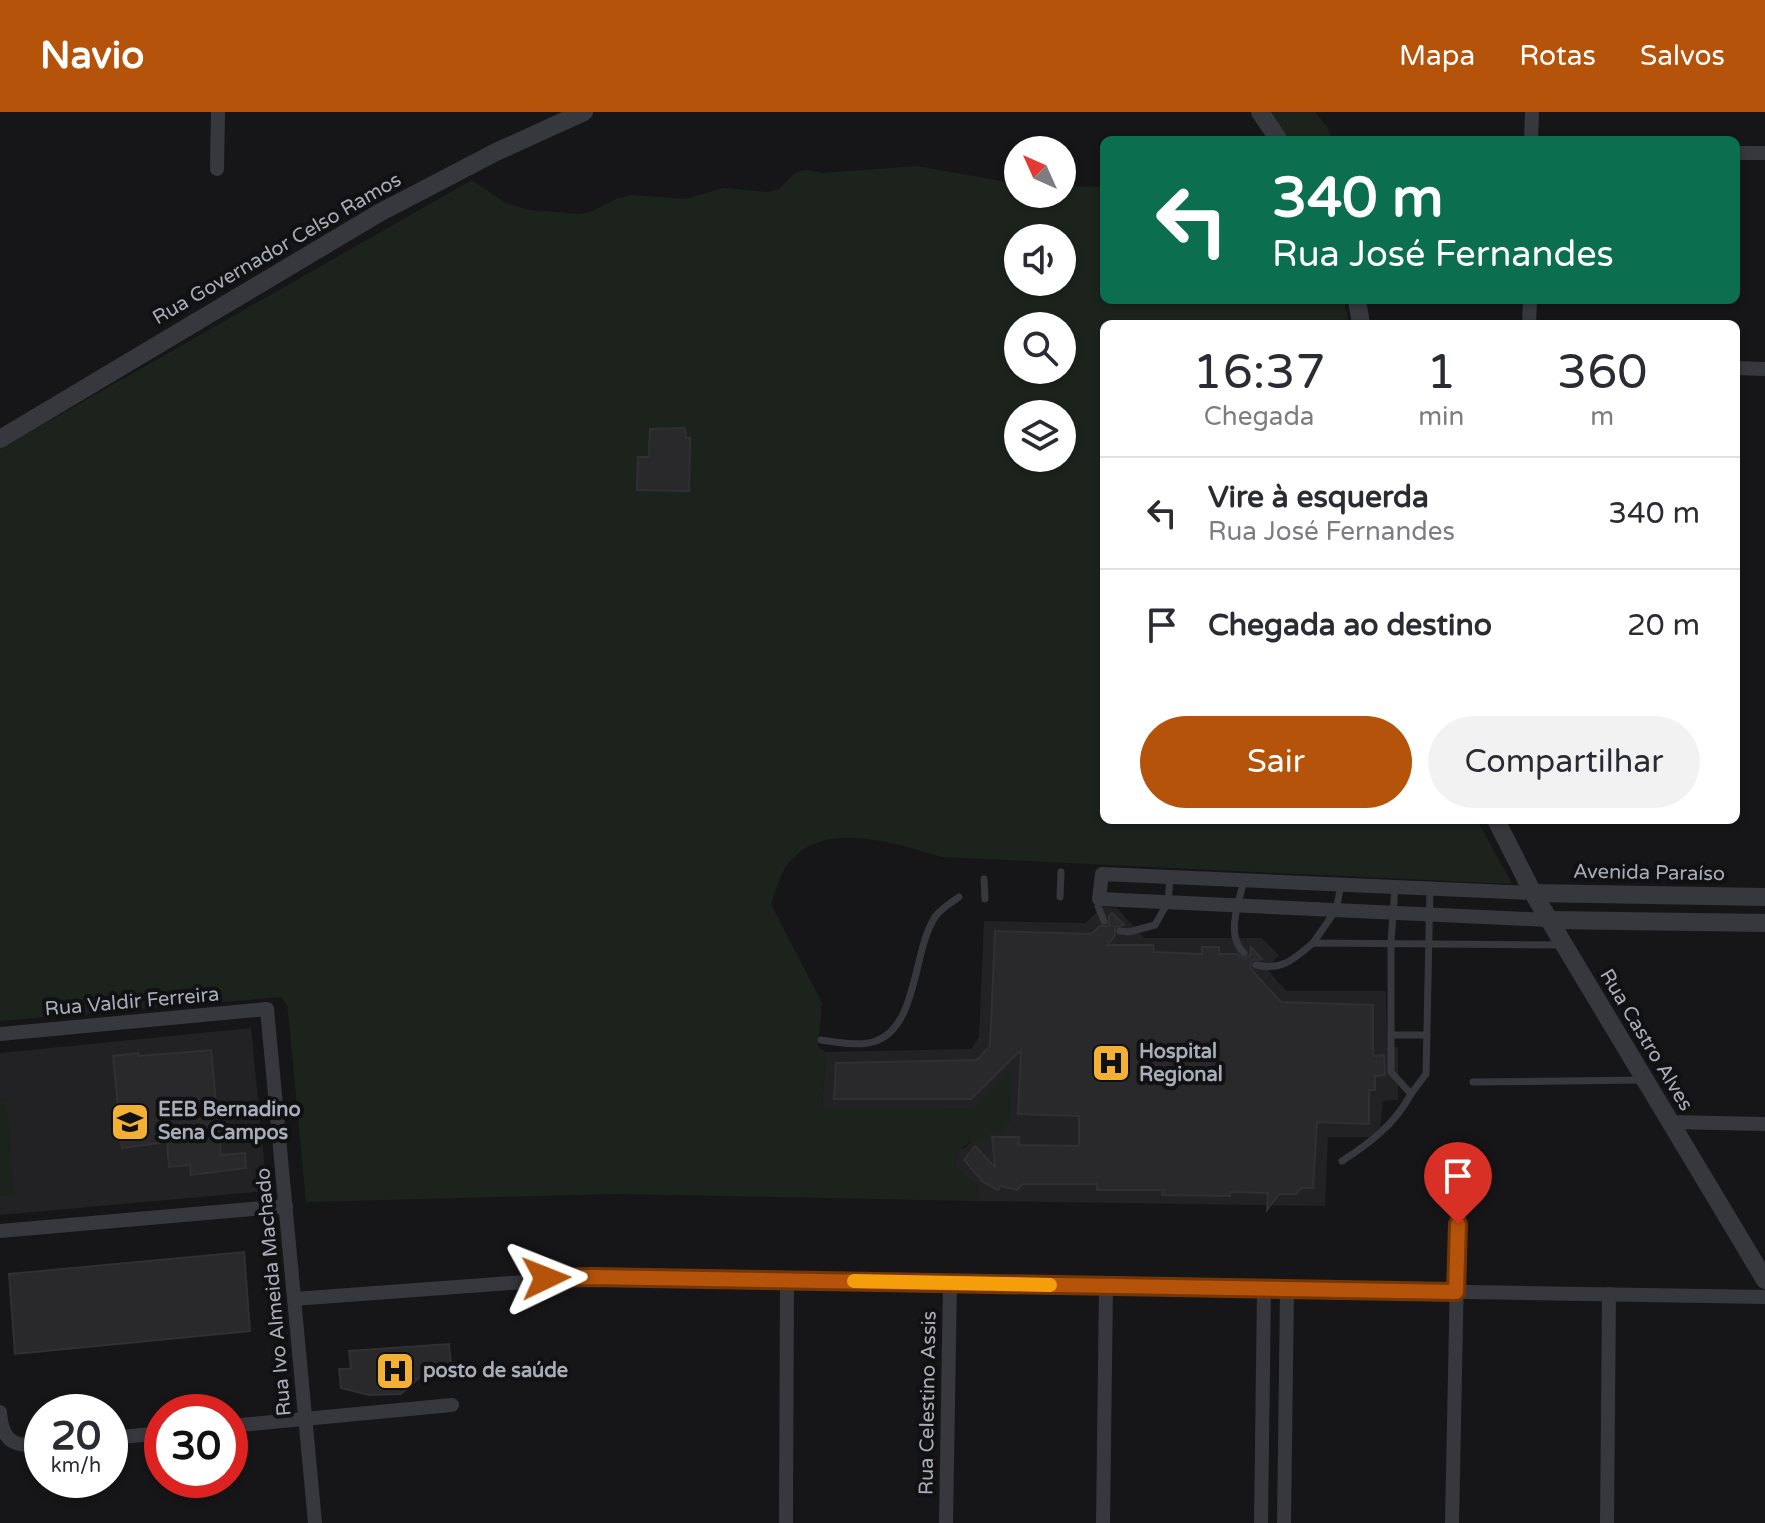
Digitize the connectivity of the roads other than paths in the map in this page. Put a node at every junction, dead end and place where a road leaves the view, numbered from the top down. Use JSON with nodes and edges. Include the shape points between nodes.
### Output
{"nodes":[{"id":1,"x":218,"y":112,"type":"edge"},
{"id":2,"x":584,"y":112,"type":"edge"},
{"id":3,"x":1260,"y":112,"type":"edge"},
{"id":4,"x":1532,"y":112,"type":"edge"},
{"id":5,"x":1276,"y":136,"type":"edge"},
{"id":6,"x":1531,"y":136,"type":"edge"},
{"id":7,"x":1740,"y":153,"type":"edge"},
{"id":8,"x":1765,"y":153,"type":"edge"},
{"id":9,"x":217,"y":169,"type":"dead end"},
{"id":10,"x":1740,"y":368,"type":"edge"},
{"id":11,"x":1765,"y":369,"type":"edge"},
{"id":12,"x":0,"y":439,"type":"edge"},
{"id":13,"x":1498,"y":824,"type":"edge"},
{"id":14,"x":1061,"y":872,"type":"dead end"},
{"id":15,"x":1170,"y":877,"type":"junction"},
{"id":16,"x":984,"y":879,"type":"dead end"},
{"id":17,"x":1244,"y":880,"type":"junction"},
{"id":18,"x":1341,"y":885,"type":"junction"},
{"id":19,"x":1395,"y":887,"type":"junction"},
{"id":20,"x":1430,"y":889,"type":"junction"},
{"id":21,"x":1533,"y":893,"type":"junction"},
{"id":22,"x":959,"y":897,"type":"dead end"},
{"id":23,"x":1060,"y":897,"type":"dead end"},
{"id":24,"x":1765,"y":897,"type":"edge"},
{"id":25,"x":985,"y":899,"type":"dead end"},
{"id":26,"x":1099,"y":899,"type":"junction"},
{"id":27,"x":1168,"y":902,"type":"junction"},
{"id":28,"x":1239,"y":905,"type":"junction"},
{"id":29,"x":1336,"y":910,"type":"junction"},
{"id":30,"x":1394,"y":912,"type":"junction"},
{"id":31,"x":1429,"y":914,"type":"junction"},
{"id":32,"x":1549,"y":920,"type":"junction"},
{"id":33,"x":1104,"y":921,"type":"dead end"},
{"id":34,"x":1765,"y":923,"type":"edge"},
{"id":35,"x":1120,"y":931,"type":"dead end"},
{"id":36,"x":1391,"y":942,"type":"junction"},
{"id":37,"x":1313,"y":943,"type":"junction"},
{"id":38,"x":1428,"y":943,"type":"junction"},
{"id":39,"x":1564,"y":946,"type":"junction"},
{"id":40,"x":1244,"y":953,"type":"dead end"},
{"id":41,"x":1256,"y":965,"type":"dead end"},
{"id":42,"x":267,"y":1009,"type":"joint"},
{"id":43,"x":0,"y":1034,"type":"edge"},
{"id":44,"x":1391,"y":1035,"type":"junction"},
{"id":45,"x":1427,"y":1035,"type":"junction"},
{"id":46,"x":821,"y":1040,"type":"dead end"},
{"id":47,"x":1644,"y":1080,"type":"junction"},
{"id":48,"x":1473,"y":1082,"type":"dead end"},
{"id":49,"x":1411,"y":1094,"type":"junction"},
{"id":50,"x":1670,"y":1122,"type":"junction"},
{"id":51,"x":1765,"y":1124,"type":"edge"},
{"id":52,"x":1342,"y":1161,"type":"dead end"},
{"id":53,"x":286,"y":1206,"type":"junction"},
{"id":54,"x":1458,"y":1224,"type":"dead end"},
{"id":55,"x":0,"y":1231,"type":"edge"},
{"id":56,"x":787,"y":1280,"type":"junction"},
{"id":57,"x":1765,"y":1280,"type":"edge"},
{"id":58,"x":950,"y":1283,"type":"junction"},
{"id":59,"x":1106,"y":1286,"type":"junction"},
{"id":60,"x":1264,"y":1288,"type":"junction"},
{"id":61,"x":1287,"y":1289,"type":"junction"},
{"id":62,"x":1456,"y":1292,"type":"junction"},
{"id":63,"x":1609,"y":1294,"type":"junction"},
{"id":64,"x":1765,"y":1297,"type":"edge"},
{"id":65,"x":294,"y":1299,"type":"junction"},
{"id":66,"x":452,"y":1405,"type":"dead end"},
{"id":67,"x":0,"y":1412,"type":"edge"},
{"id":68,"x":306,"y":1419,"type":"junction"},
{"id":69,"x":248,"y":1424,"type":"edge"},
{"id":70,"x":24,"y":1445,"type":"edge"},
{"id":71,"x":315,"y":1523,"type":"edge"},
{"id":72,"x":786,"y":1523,"type":"edge"},
{"id":73,"x":946,"y":1523,"type":"edge"},
{"id":74,"x":1103,"y":1523,"type":"edge"},
{"id":75,"x":1261,"y":1523,"type":"edge"},
{"id":76,"x":1284,"y":1523,"type":"edge"},
{"id":77,"x":1452,"y":1523,"type":"edge"},
{"id":78,"x":1607,"y":1523,"type":"edge"}],
"edges":[{"from":1,"to":9,"type":"street"},
{"from":2,"to":12,"type":"street","name":"Rua Governador Celso Ramos","via":[[379,213]]},
{"from":3,"to":5,"type":"street"},
{"from":4,"to":6,"type":"street"},
{"from":7,"to":8,"type":"street"},
{"from":10,"to":11,"type":"street"},
{"from":13,"to":21,"type":"street","name":"Rua Castro Alves"},
{"from":14,"to":23,"type":"lane"},
{"from":15,"to":17,"type":"street"},
{"from":15,"to":26,"type":"street","via":[[1102,874]]},
{"from":15,"to":27,"type":"lane"},
{"from":16,"to":25,"type":"lane"},
{"from":17,"to":18,"type":"street"},
{"from":17,"to":28,"type":"lane"},
{"from":18,"to":19,"type":"street"},
{"from":18,"to":29,"type":"lane"},
{"from":19,"to":20,"type":"street"},
{"from":19,"to":30,"type":"lane"},
{"from":20,"to":21,"type":"street"},
{"from":20,"to":31,"type":"lane"},
{"from":21,"to":24,"type":"street","name":"Avenida Paraíso"},
{"from":21,"to":32,"type":"street","name":"Rua Castro Alves"},
{"from":22,"to":46,"type":"lane","via":[[937,913],[928,928],[906,1010],[894,1030],[876,1041]]},
{"from":26,"to":27,"type":"street"},
{"from":26,"to":33,"type":"lane"},
{"from":27,"to":28,"type":"street"},
{"from":27,"to":35,"type":"lane","via":[[1155,925]]},
{"from":28,"to":29,"type":"street"},
{"from":28,"to":40,"type":"lane","via":[[1233,934]]},
{"from":29,"to":30,"type":"street"},
{"from":29,"to":37,"type":"lane"},
{"from":30,"to":31,"type":"street"},
{"from":30,"to":36,"type":"lane"},
{"from":31,"to":32,"type":"street"},
{"from":31,"to":38,"type":"lane"},
{"from":32,"to":34,"type":"street"},
{"from":32,"to":39,"type":"street","name":"Rua Castro Alves"},
{"from":36,"to":37,"type":"lane"},
{"from":36,"to":38,"type":"lane"},
{"from":36,"to":44,"type":"lane"},
{"from":37,"to":41,"type":"lane","via":[[1271,969]]},
{"from":38,"to":39,"type":"lane"},
{"from":38,"to":45,"type":"lane"},
{"from":39,"to":47,"type":"street","name":"Rua Castro Alves"},
{"from":42,"to":43,"type":"street","name":"Rua Valdir Ferreira"},
{"from":42,"to":53,"type":"street","name":"Rua Ivo Almeida Machado"},
{"from":44,"to":45,"type":"lane"},
{"from":44,"to":49,"type":"lane","via":[[1391,1072]]},
{"from":45,"to":49,"type":"lane","via":[[1426,1074]]},
{"from":47,"to":48,"type":"lane"},
{"from":47,"to":50,"type":"street","name":"Rua Castro Alves"},
{"from":49,"to":52,"type":"lane","via":[[1386,1128]]},
{"from":50,"to":51,"type":"street"},
{"from":50,"to":57,"type":"street","name":"Rua Castro Alves"},
{"from":53,"to":55,"type":"street"},
{"from":53,"to":65,"type":"street","name":"Rua Ivo Almeida Machado"},
{"from":54,"to":62,"type":"street"},
{"from":56,"to":58,"type":"street"},
{"from":56,"to":65,"type":"street","via":[[546,1278]]},
{"from":56,"to":72,"type":"street"},
{"from":58,"to":59,"type":"street"},
{"from":58,"to":73,"type":"street","name":"Rua Celestino Assis"},
{"from":59,"to":60,"type":"street"},
{"from":59,"to":74,"type":"street"},
{"from":60,"to":61,"type":"street"},
{"from":60,"to":75,"type":"street"},
{"from":61,"to":62,"type":"street"},
{"from":61,"to":76,"type":"street"},
{"from":62,"to":63,"type":"street"},
{"from":62,"to":77,"type":"street"},
{"from":63,"to":64,"type":"street"},
{"from":63,"to":78,"type":"street"},
{"from":65,"to":68,"type":"street","name":"Rua Ivo Almeida Machado"},
{"from":66,"to":68,"type":"street"},
{"from":67,"to":70,"type":"street","via":[[9,1440]]},
{"from":68,"to":69,"type":"street"},
{"from":68,"to":71,"type":"street","name":"Rua Ivo Almeida Machado"}]}
